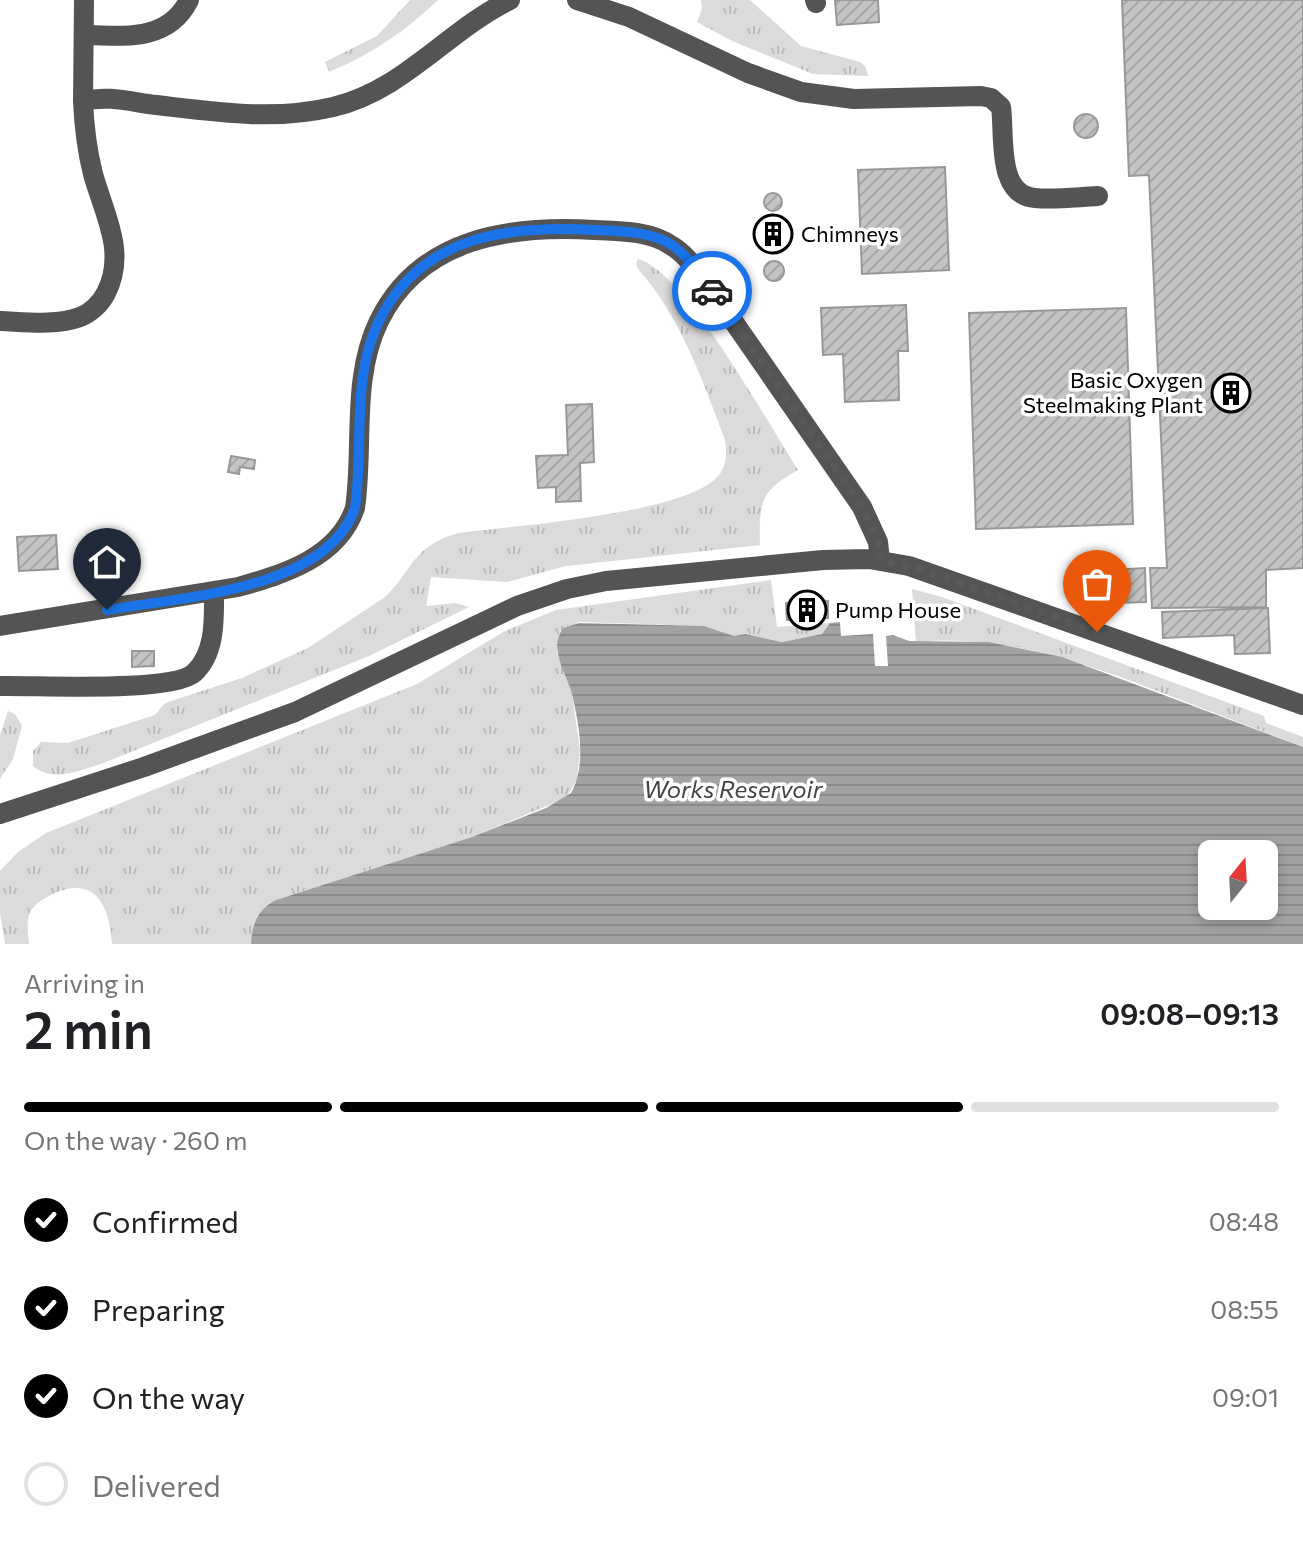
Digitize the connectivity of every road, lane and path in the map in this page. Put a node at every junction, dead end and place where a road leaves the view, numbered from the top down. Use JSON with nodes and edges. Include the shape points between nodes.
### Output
{"nodes":[{"id":1,"x":84,"y":0,"type":"edge"},
{"id":2,"x":189,"y":0,"type":"edge"},
{"id":3,"x":577,"y":0,"type":"edge"},
{"id":4,"x":504,"y":1,"type":"edge"},
{"id":5,"x":84,"y":35,"type":"junction"},
{"id":6,"x":83,"y":101,"type":"junction"},
{"id":7,"x":1098,"y":196,"type":"dead end"},
{"id":8,"x":0,"y":321,"type":"edge"},
{"id":9,"x":880,"y":560,"type":"junction"},
{"id":10,"x":214,"y":592,"type":"junction"},
{"id":11,"x":0,"y":626,"type":"edge"},
{"id":12,"x":0,"y":686,"type":"edge"},
{"id":13,"x":1303,"y":705,"type":"edge"},
{"id":14,"x":0,"y":814,"type":"edge"}],
"edges":[{"from":1,"to":5,"type":"lane"},
{"from":2,"to":5,"type":"lane","via":[[179,16],[152,33]]},
{"from":3,"to":7,"type":"lane","via":[[629,17],[801,92],[854,99],[991,98],[1001,107],[1007,173],[1017,191],[1032,198]]},
{"from":4,"to":6,"type":"lane","via":[[393,82],[337,107],[262,115],[117,98]]},
{"from":5,"to":6,"type":"lane"},
{"from":6,"to":8,"type":"lane","via":[[93,172],[114,241],[110,284],[83,317]]},
{"from":9,"to":10,"type":"lane","via":[[862,507],[691,263],[655,237],[540,228],[472,241],[437,256],[411,276],[380,319],[368,349],[355,508],[346,529],[309,561]]},
{"from":9,"to":13,"type":"lane","via":[[920,569]]},
{"from":9,"to":14,"type":"lane","via":[[808,562],[567,589],[517,606],[295,712]]},
{"from":10,"to":11,"type":"lane"},
{"from":10,"to":12,"type":"lane","via":[[208,649],[198,669],[183,679]]}]}
